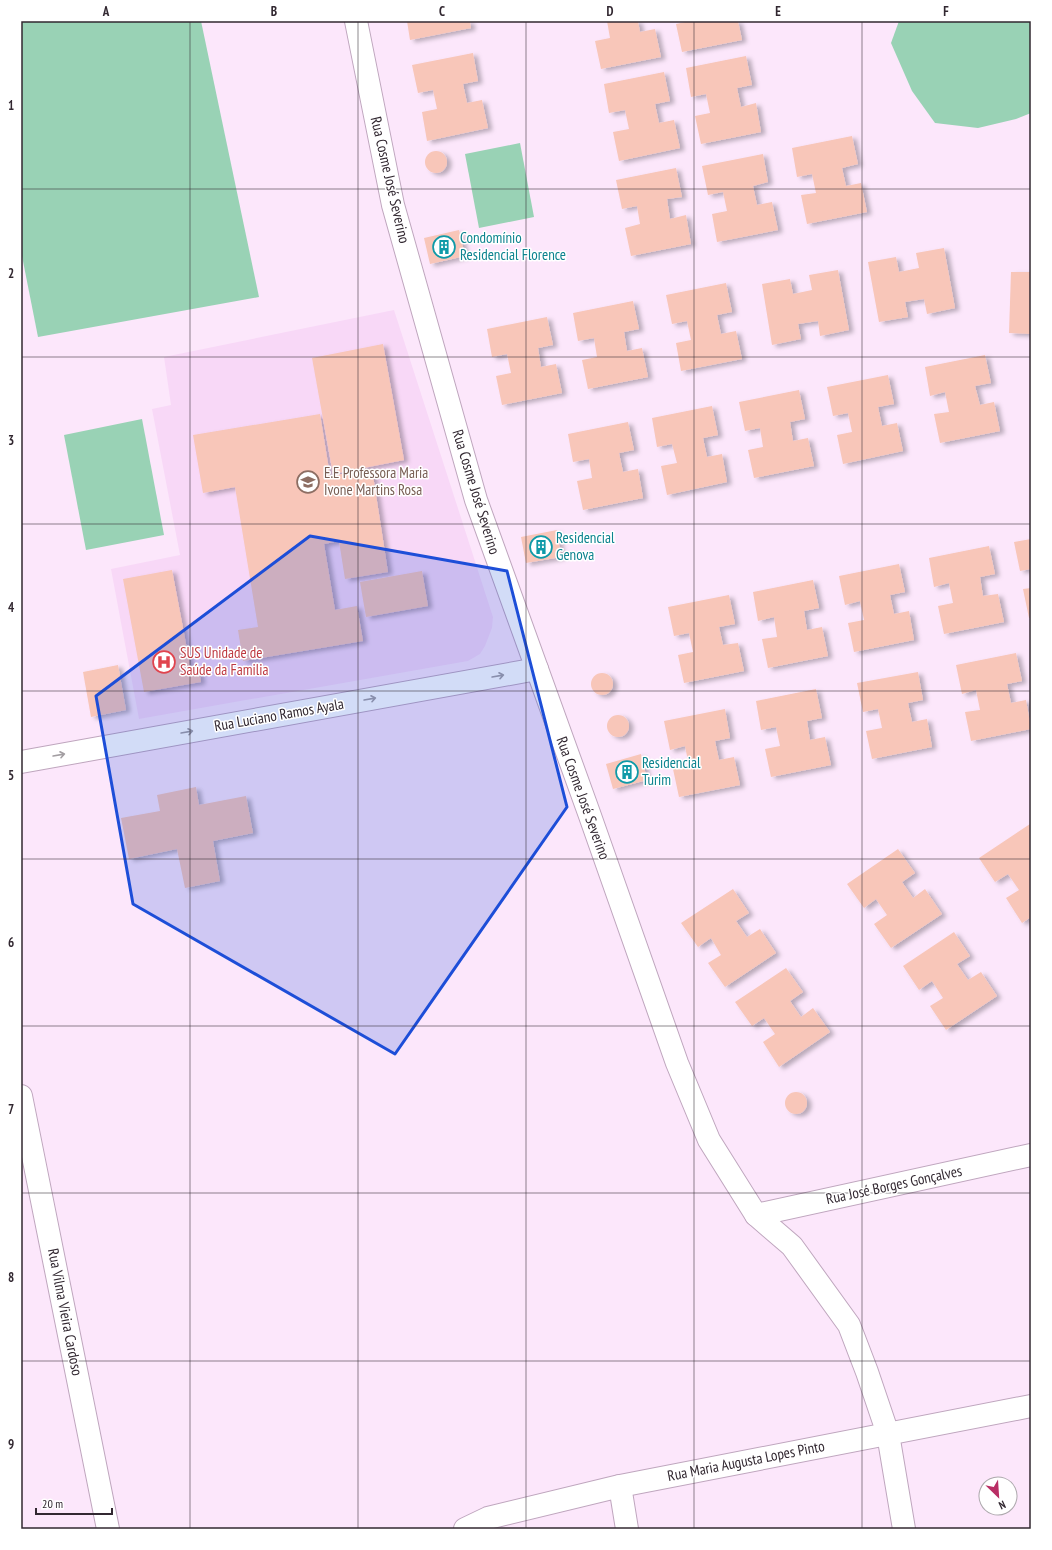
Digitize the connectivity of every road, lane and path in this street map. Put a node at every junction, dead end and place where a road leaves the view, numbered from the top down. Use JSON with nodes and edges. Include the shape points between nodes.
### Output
{"nodes":[{"id":1,"x":356,"y":21,"type":"edge"},
{"id":2,"x":537,"y":669,"type":"junction"},
{"id":3,"x":21,"y":762,"type":"edge"},
{"id":4,"x":21,"y":1096,"type":"edge"},
{"id":5,"x":1031,"y":1155,"type":"edge"},
{"id":6,"x":756,"y":1215,"type":"junction"},
{"id":7,"x":1031,"y":1406,"type":"edge"},
{"id":8,"x":888,"y":1434,"type":"junction"},
{"id":9,"x":620,"y":1486,"type":"junction"},
{"id":10,"x":108,"y":1529,"type":"edge"},
{"id":11,"x":465,"y":1529,"type":"edge"},
{"id":12,"x":627,"y":1529,"type":"edge"},
{"id":13,"x":904,"y":1529,"type":"edge"}],
"edges":[{"from":1,"to":2,"type":"street","name":"Rua Cosme José Severino","via":[[393,205],[476,500]]},
{"from":3,"to":2,"type":"street","name":"Rua Luciano Ramos Ayala","one_way":true},
{"from":2,"to":6,"type":"street","name":"Rua Cosme José Severino","via":[[677,1063],[709,1140]]},
{"from":4,"to":10,"type":"street","name":"Rua Vilma Vieira Cardoso"},
{"from":5,"to":6,"type":"street","name":"Rua José Borges Gonçalves"},
{"from":6,"to":8,"type":"street","name":"Rua Cosme José Severino","via":[[792,1246],[849,1325]]},
{"from":7,"to":8,"type":"street","name":"Rua Maria Augusta Lopes Pinto"},
{"from":8,"to":9,"type":"street","name":"Rua Maria Augusta Lopes Pinto"},
{"from":8,"to":13,"type":"street","name":"Rua Cosme José Severino"},
{"from":9,"to":11,"type":"street","name":"Rua Maria Augusta Lopes Pinto","via":[[488,1518]]},
{"from":9,"to":12,"type":"street"}]}
